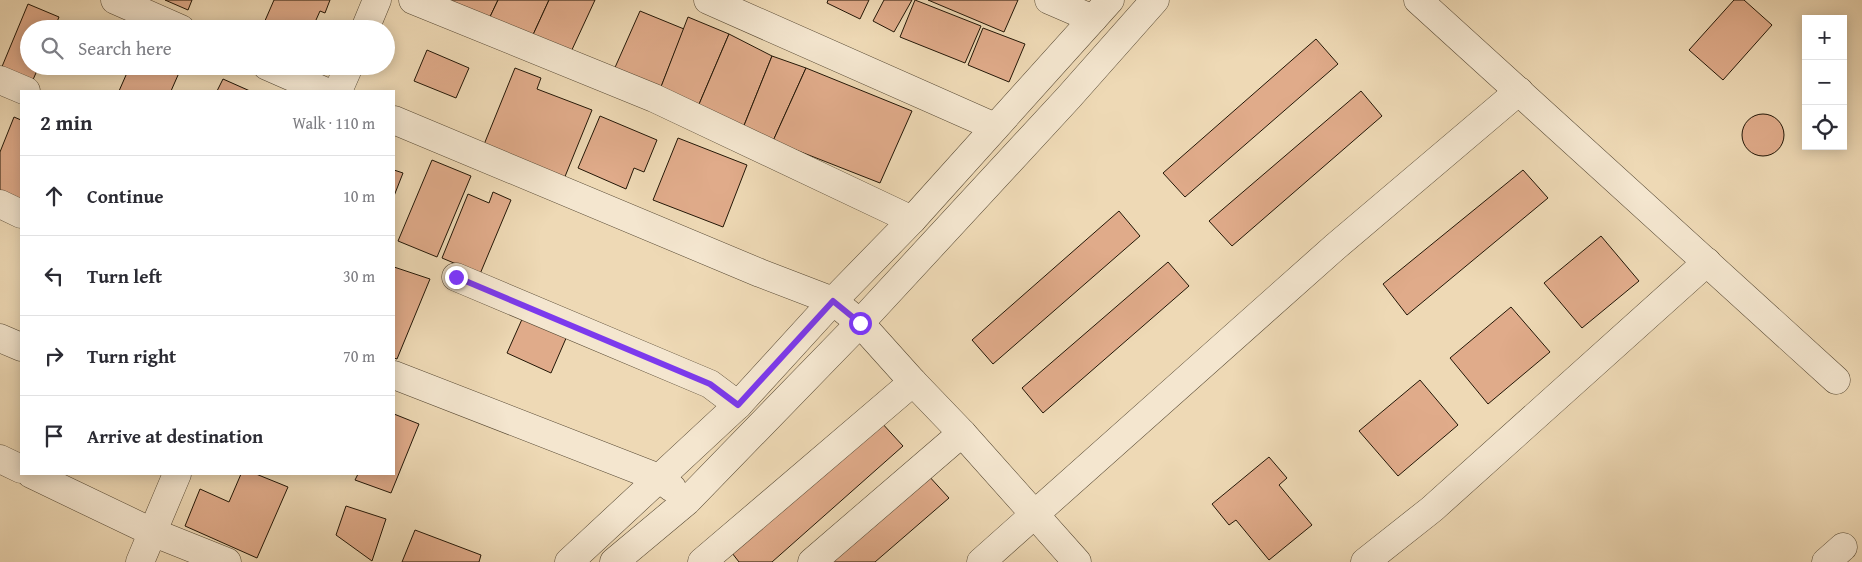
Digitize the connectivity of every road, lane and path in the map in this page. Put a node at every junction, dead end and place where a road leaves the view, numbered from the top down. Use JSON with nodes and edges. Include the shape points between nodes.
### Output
{"nodes":[{"id":1,"x":115,"y":0,"type":"edge"},
{"id":2,"x":377,"y":0,"type":"edge"},
{"id":3,"x":413,"y":0,"type":"edge"},
{"id":4,"x":708,"y":0,"type":"edge"},
{"id":5,"x":1049,"y":0,"type":"edge"},
{"id":6,"x":1155,"y":0,"type":"edge"},
{"id":7,"x":1418,"y":0,"type":"edge"},
{"id":8,"x":1101,"y":9,"type":"edge"},
{"id":9,"x":161,"y":20,"type":"edge"},
{"id":10,"x":369,"y":20,"type":"edge"},
{"id":11,"x":288,"y":75,"type":"edge"},
{"id":12,"x":345,"y":75,"type":"edge"},
{"id":13,"x":0,"y":80,"type":"edge"},
{"id":14,"x":24,"y":90,"type":"edge"},
{"id":15,"x":322,"y":90,"type":"edge"},
{"id":16,"x":338,"y":90,"type":"edge"},
{"id":17,"x":1519,"y":91,"type":"junction"},
{"id":18,"x":395,"y":120,"type":"edge"},
{"id":19,"x":995,"y":127,"type":"junction"},
{"id":20,"x":0,"y":204,"type":"edge"},
{"id":21,"x":20,"y":214,"type":"edge"},
{"id":22,"x":912,"y":220,"type":"junction"},
{"id":23,"x":1707,"y":262,"type":"junction"},
{"id":24,"x":456,"y":277,"type":"dead end"},
{"id":25,"x":833,"y":301,"type":"junction"},
{"id":26,"x":860,"y":323,"type":"junction"},
{"id":27,"x":0,"y":338,"type":"edge"},
{"id":28,"x":20,"y":348,"type":"edge"},
{"id":29,"x":395,"y":375,"type":"edge"},
{"id":30,"x":1836,"y":380,"type":"dead end"},
{"id":31,"x":914,"y":382,"type":"junction"},
{"id":32,"x":738,"y":405,"type":"junction"},
{"id":33,"x":962,"y":433,"type":"junction"},
{"id":34,"x":0,"y":459,"type":"edge"},
{"id":35,"x":20,"y":469,"type":"edge"},
{"id":36,"x":33,"y":475,"type":"edge"},
{"id":37,"x":177,"y":475,"type":"edge"},
{"id":38,"x":660,"y":478,"type":"junction"},
{"id":39,"x":687,"y":501,"type":"junction"},
{"id":40,"x":1035,"y":515,"type":"junction"},
{"id":41,"x":152,"y":532,"type":"junction"},
{"id":42,"x":140,"y":562,"type":"edge"},
{"id":43,"x":227,"y":562,"type":"edge"},
{"id":44,"x":569,"y":562,"type":"edge"},
{"id":45,"x":614,"y":562,"type":"edge"},
{"id":46,"x":702,"y":562,"type":"edge"},
{"id":47,"x":812,"y":562,"type":"edge"},
{"id":48,"x":981,"y":562,"type":"edge"},
{"id":49,"x":1077,"y":562,"type":"edge"},
{"id":50,"x":1365,"y":562,"type":"edge"}],
"edges":[{"from":1,"to":9,"type":"street"},
{"from":2,"to":10,"type":"street"},
{"from":3,"to":22,"type":"street","via":[[654,98]]},
{"from":4,"to":19,"type":"street"},
{"from":5,"to":8,"type":"street"},
{"from":6,"to":26,"type":"street"},
{"from":7,"to":17,"type":"street"},
{"from":8,"to":19,"type":"street"},
{"from":11,"to":15,"type":"street"},
{"from":12,"to":16,"type":"street"},
{"from":13,"to":14,"type":"street"},
{"from":17,"to":23,"type":"street"},
{"from":17,"to":40,"type":"street","via":[[1335,247]]},
{"from":18,"to":25,"type":"street"},
{"from":19,"to":22,"type":"street"},
{"from":20,"to":21,"type":"street"},
{"from":22,"to":25,"type":"street"},
{"from":23,"to":30,"type":"street"},
{"from":23,"to":50,"type":"street","via":[[1432,509]]},
{"from":24,"to":32,"type":"street","via":[[710,384]]},
{"from":25,"to":26,"type":"street"},
{"from":25,"to":32,"type":"street"},
{"from":26,"to":31,"type":"street"},
{"from":26,"to":39,"type":"street"},
{"from":27,"to":28,"type":"street"},
{"from":29,"to":38,"type":"street"},
{"from":31,"to":33,"type":"street"},
{"from":31,"to":46,"type":"street"},
{"from":32,"to":38,"type":"street"},
{"from":33,"to":40,"type":"street"},
{"from":33,"to":47,"type":"street"},
{"from":34,"to":35,"type":"street"},
{"from":36,"to":41,"type":"street"},
{"from":37,"to":41,"type":"street"},
{"from":38,"to":39,"type":"street"},
{"from":38,"to":44,"type":"street"},
{"from":39,"to":45,"type":"street"},
{"from":40,"to":48,"type":"street"},
{"from":40,"to":49,"type":"street"},
{"from":41,"to":42,"type":"street"},
{"from":41,"to":43,"type":"street"}]}
